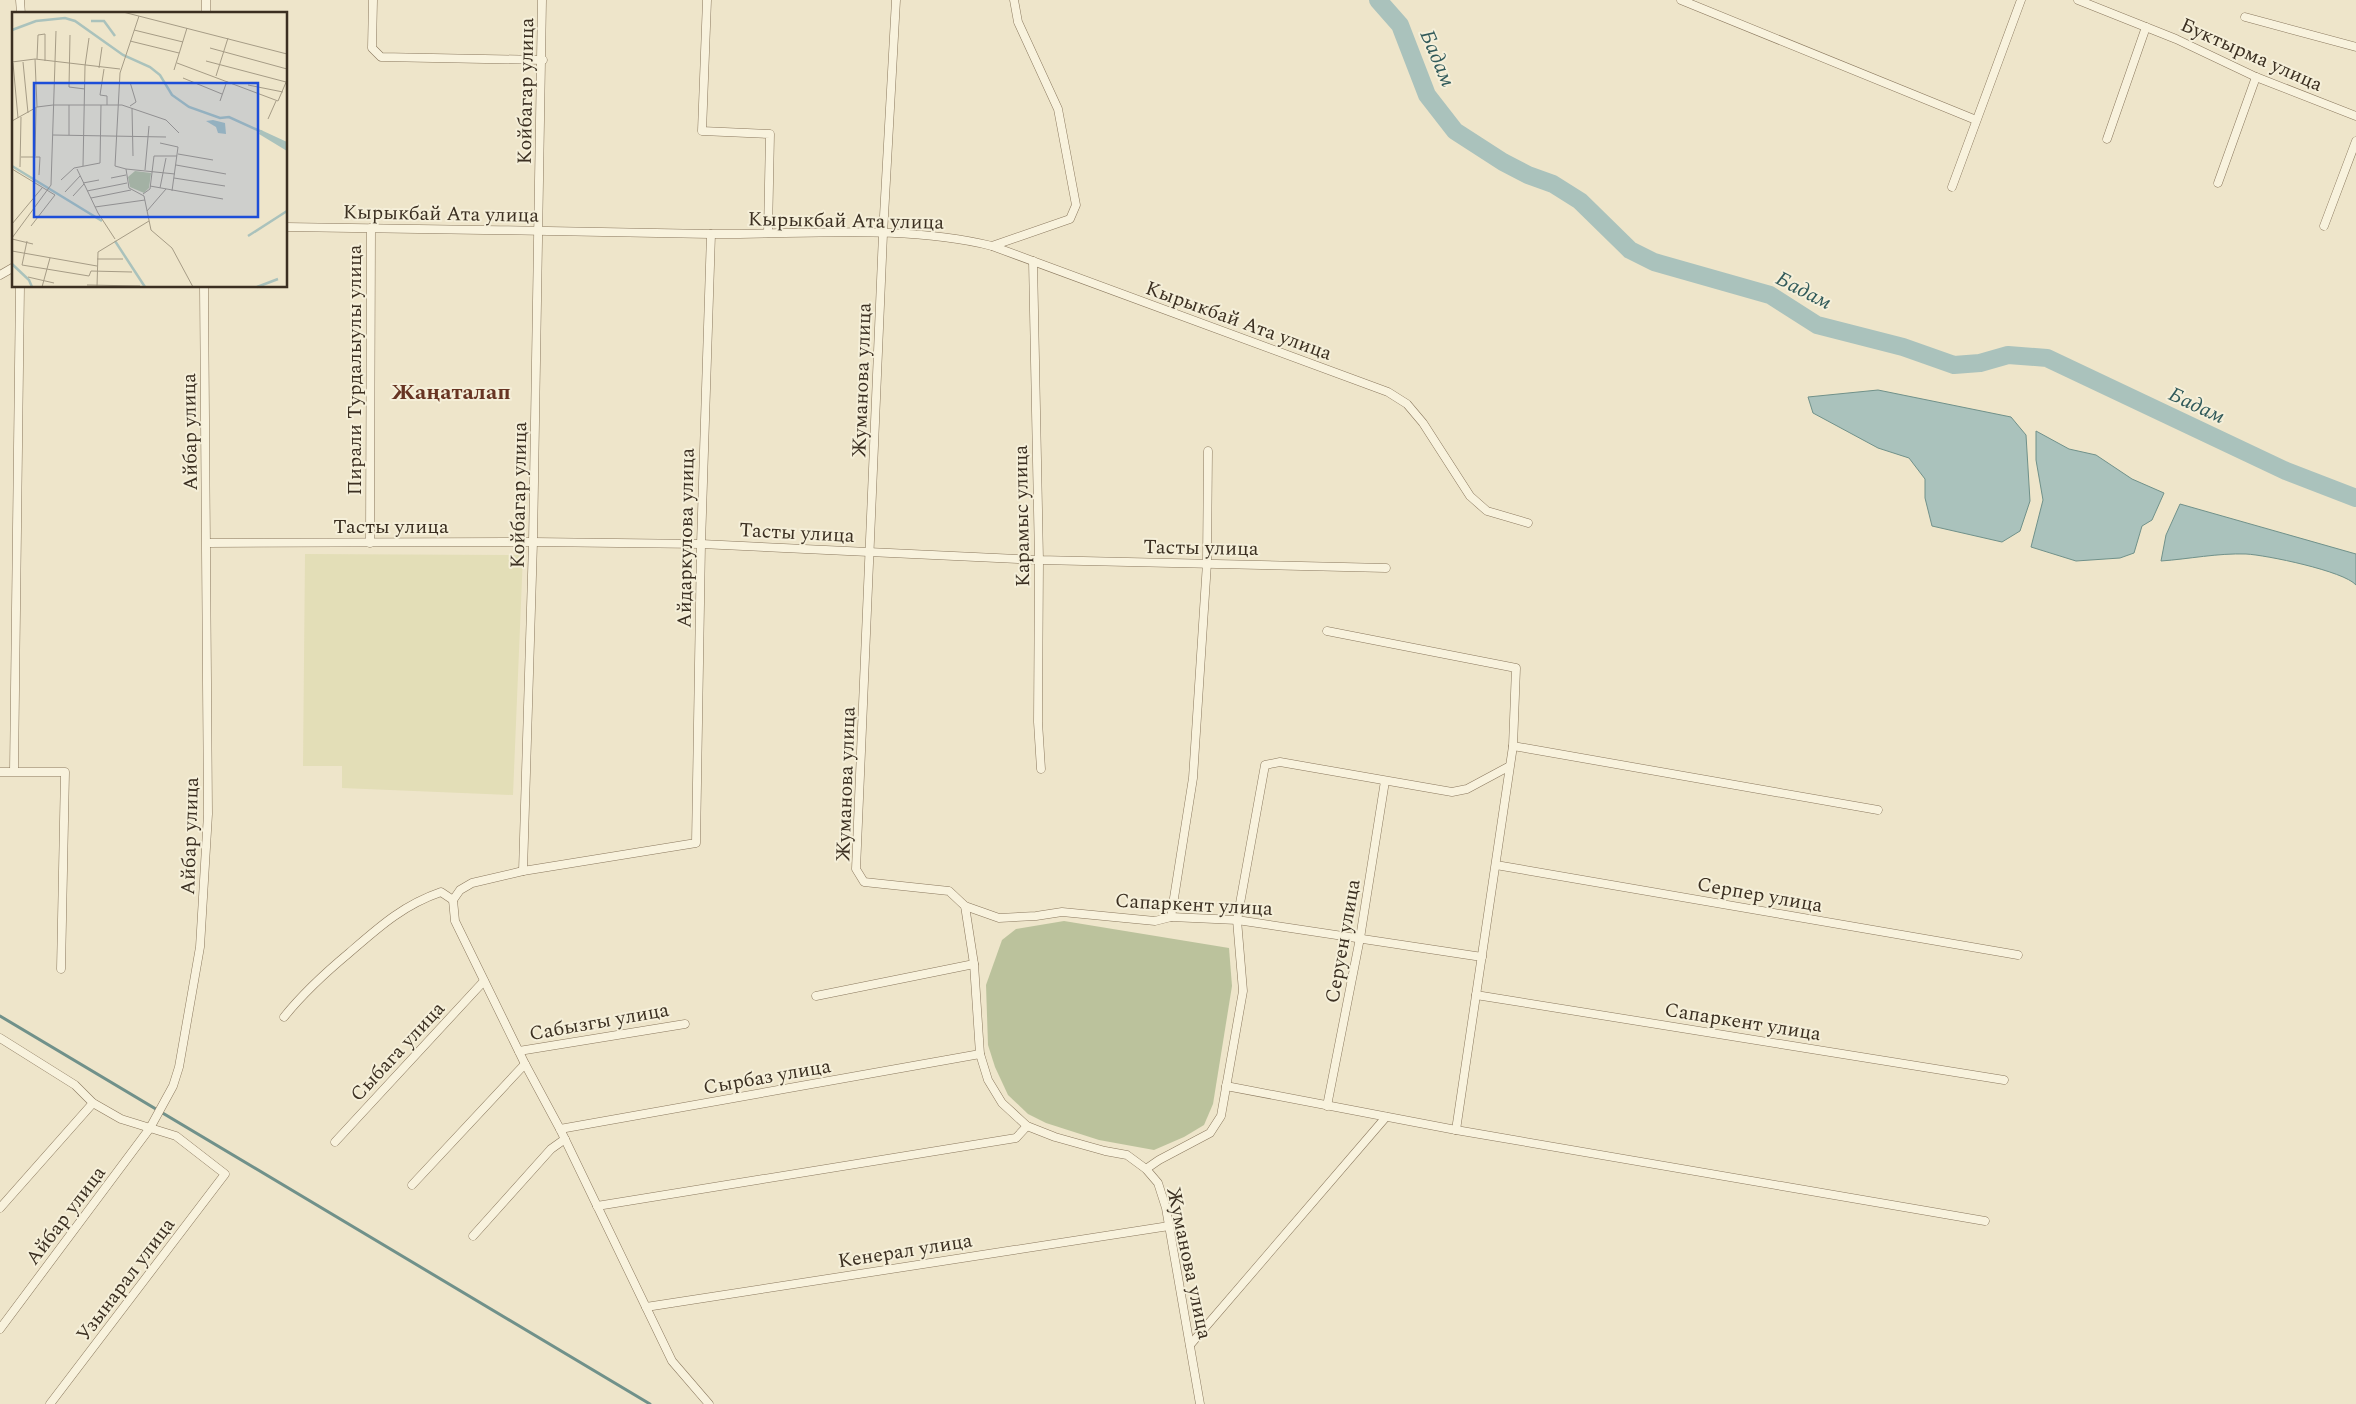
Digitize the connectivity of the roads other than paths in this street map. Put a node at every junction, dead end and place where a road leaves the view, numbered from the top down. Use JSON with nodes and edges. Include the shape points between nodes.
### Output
{"nodes":[{"id":1,"x":373,"y":0,"type":"edge"},
{"id":2,"x":542,"y":0,"type":"edge"},
{"id":3,"x":707,"y":0,"type":"edge"},
{"id":4,"x":896,"y":0,"type":"edge"},
{"id":5,"x":1014,"y":0,"type":"edge"},
{"id":6,"x":1681,"y":0,"type":"edge"},
{"id":7,"x":2020,"y":0,"type":"edge"},
{"id":8,"x":2078,"y":0,"type":"edge"},
{"id":9,"x":2245,"y":17,"type":"dead end"},
{"id":10,"x":2146,"y":27,"type":"junction"},
{"id":11,"x":2356,"y":47,"type":"edge"},
{"id":12,"x":542,"y":60,"type":"junction"},
{"id":13,"x":2256,"y":77,"type":"junction"},
{"id":14,"x":2356,"y":116,"type":"edge"},
{"id":15,"x":1976,"y":120,"type":"junction"},
{"id":16,"x":2107,"y":139,"type":"dead end"},
{"id":17,"x":2356,"y":141,"type":"edge"},
{"id":18,"x":2218,"y":183,"type":"dead end"},
{"id":19,"x":1952,"y":187,"type":"dead end"},
{"id":20,"x":2324,"y":226,"type":"dead end"},
{"id":21,"x":288,"y":228,"type":"edge"},
{"id":22,"x":371,"y":228,"type":"junction"},
{"id":23,"x":540,"y":230,"type":"junction"},
{"id":24,"x":768,"y":233,"type":"junction"},
{"id":25,"x":711,"y":234,"type":"junction"},
{"id":26,"x":883,"y":234,"type":"junction"},
{"id":27,"x":992,"y":246,"type":"junction"},
{"id":28,"x":1033,"y":261,"type":"junction"},
{"id":29,"x":12,"y":268,"type":"edge"},
{"id":30,"x":0,"y":275,"type":"edge"},
{"id":31,"x":20,"y":288,"type":"edge"},
{"id":32,"x":204,"y":288,"type":"edge"},
{"id":33,"x":1208,"y":451,"type":"dead end"},
{"id":34,"x":1528,"y":523,"type":"dead end"},
{"id":35,"x":534,"y":542,"type":"junction"},
{"id":36,"x":206,"y":543,"type":"junction"},
{"id":37,"x":370,"y":543,"type":"junction"},
{"id":38,"x":701,"y":544,"type":"junction"},
{"id":39,"x":871,"y":552,"type":"junction"},
{"id":40,"x":1039,"y":560,"type":"junction"},
{"id":41,"x":1207,"y":563,"type":"junction"},
{"id":42,"x":1386,"y":568,"type":"dead end"},
{"id":43,"x":1327,"y":631,"type":"dead end"},
{"id":44,"x":1513,"y":746,"type":"junction"},
{"id":45,"x":1508,"y":767,"type":"junction"},
{"id":46,"x":1041,"y":769,"type":"dead end"},
{"id":47,"x":14,"y":771,"type":"junction"},
{"id":48,"x":0,"y":772,"type":"edge"},
{"id":49,"x":1385,"y":781,"type":"junction"},
{"id":50,"x":1878,"y":810,"type":"dead end"},
{"id":51,"x":1496,"y":865,"type":"junction"},
{"id":52,"x":523,"y":872,"type":"junction"},
{"id":53,"x":453,"y":900,"type":"junction"},
{"id":54,"x":966,"y":906,"type":"junction"},
{"id":55,"x":1171,"y":917,"type":"junction"},
{"id":56,"x":1237,"y":920,"type":"junction"},
{"id":57,"x":1360,"y":938,"type":"junction"},
{"id":58,"x":2018,"y":955,"type":"dead end"},
{"id":59,"x":1482,"y":957,"type":"junction"},
{"id":60,"x":974,"y":964,"type":"junction"},
{"id":61,"x":61,"y":969,"type":"dead end"},
{"id":62,"x":484,"y":981,"type":"junction"},
{"id":63,"x":1476,"y":995,"type":"junction"},
{"id":64,"x":816,"y":996,"type":"dead end"},
{"id":65,"x":284,"y":1017,"type":"dead end"},
{"id":66,"x":685,"y":1024,"type":"dead end"},
{"id":67,"x":0,"y":1038,"type":"edge"},
{"id":68,"x":519,"y":1052,"type":"junction"},
{"id":69,"x":980,"y":1054,"type":"junction"},
{"id":70,"x":525,"y":1064,"type":"junction"},
{"id":71,"x":2004,"y":1080,"type":"dead end"},
{"id":72,"x":1226,"y":1086,"type":"junction"},
{"id":73,"x":93,"y":1102,"type":"junction"},
{"id":74,"x":1327,"y":1106,"type":"junction"},
{"id":75,"x":1386,"y":1117,"type":"junction"},
{"id":76,"x":1027,"y":1126,"type":"junction"},
{"id":77,"x":150,"y":1128,"type":"junction"},
{"id":78,"x":560,"y":1129,"type":"junction"},
{"id":79,"x":1456,"y":1130,"type":"junction"},
{"id":80,"x":565,"y":1139,"type":"junction"},
{"id":81,"x":335,"y":1142,"type":"dead end"},
{"id":82,"x":1146,"y":1169,"type":"junction"},
{"id":83,"x":412,"y":1185,"type":"dead end"},
{"id":84,"x":597,"y":1206,"type":"junction"},
{"id":85,"x":0,"y":1208,"type":"edge"},
{"id":86,"x":1985,"y":1221,"type":"dead end"},
{"id":87,"x":1169,"y":1226,"type":"junction"},
{"id":88,"x":473,"y":1236,"type":"dead end"},
{"id":89,"x":646,"y":1307,"type":"junction"},
{"id":90,"x":0,"y":1329,"type":"edge"},
{"id":91,"x":1190,"y":1344,"type":"junction"},
{"id":92,"x":50,"y":1404,"type":"edge"},
{"id":93,"x":709,"y":1404,"type":"edge"},
{"id":94,"x":1200,"y":1404,"type":"edge"}],
"edges":[{"from":1,"to":12,"type":"street","via":[[372,48],[382,57]]},
{"from":2,"to":12,"type":"street","name":"Койбагар улица"},
{"from":3,"to":24,"type":"street","via":[[702,131],[770,134]]},
{"from":4,"to":26,"type":"street","name":"Жуманова улица"},
{"from":5,"to":27,"type":"street","via":[[1018,22],[1058,109],[1076,205],[1070,219]]},
{"from":6,"to":15,"type":"street"},
{"from":7,"to":15,"type":"street"},
{"from":8,"to":10,"type":"street","name":"Буктырма улица"},
{"from":9,"to":11,"type":"street","name":"Буктырма улица"},
{"from":10,"to":13,"type":"street","name":"Буктырма улица"},
{"from":10,"to":16,"type":"street"},
{"from":12,"to":23,"type":"street","name":"Койбагар улица"},
{"from":13,"to":14,"type":"street","name":"Буктырма улица"},
{"from":13,"to":18,"type":"street"},
{"from":15,"to":19,"type":"street"},
{"from":17,"to":20,"type":"street"},
{"from":21,"to":22,"type":"street","name":"Кырыкбай Ата улица"},
{"from":22,"to":23,"type":"street","name":"Кырыкбай Ата улица"},
{"from":22,"to":37,"type":"street","name":"Пирали Турдалыулы улица"},
{"from":23,"to":25,"type":"street","name":"Кырыкбай Ата улица"},
{"from":23,"to":35,"type":"street","name":"Койбагар улица"},
{"from":24,"to":25,"type":"street","name":"Кырыкбай Ата улица"},
{"from":24,"to":26,"type":"street","name":"Кырыкбай Ата улица"},
{"from":25,"to":38,"type":"street","name":"Айдаркулова улица"},
{"from":26,"to":27,"type":"street","name":"Кырыкбай Ата улица","via":[[928,234]]},
{"from":26,"to":39,"type":"street","name":"Жуманова улица"},
{"from":27,"to":28,"type":"street","name":"Кырыкбай Ата улица"},
{"from":28,"to":34,"type":"street","name":"Кырыкбай Ата улица","via":[[1388,392],[1407,404],[1423,422],[1470,496],[1487,512]]},
{"from":28,"to":40,"type":"street","name":"Карамыс улица"},
{"from":29,"to":30,"type":"street"},
{"from":31,"to":47,"type":"street"},
{"from":32,"to":36,"type":"street","name":"Айбар улица"},
{"from":33,"to":41,"type":"street"},
{"from":35,"to":37,"type":"street","name":"Тасты улица"},
{"from":35,"to":38,"type":"street","name":"Тасты улица"},
{"from":35,"to":52,"type":"street","name":"Койбагар улица"},
{"from":36,"to":37,"type":"street","name":"Тасты улица"},
{"from":36,"to":77,"type":"street","name":"Айбар улица","via":[[208,814],[200,947],[179,1067],[173,1086]]},
{"from":38,"to":39,"type":"street","name":"Тасты улица"},
{"from":38,"to":52,"type":"street","name":"Айдаркулова улица","via":[[696,843]]},
{"from":39,"to":40,"type":"street","name":"Тасты улица"},
{"from":39,"to":54,"type":"street","name":"Жуманова улица","via":[[856,869],[864,882],[949,891]]},
{"from":40,"to":41,"type":"street","name":"Тасты улица"},
{"from":40,"to":46,"type":"street","name":"Карамыс улица","via":[[1038,722]]},
{"from":41,"to":42,"type":"street","name":"Тасты улица"},
{"from":41,"to":55,"type":"street","via":[[1193,778]]},
{"from":43,"to":44,"type":"street","via":[[1516,668]]},
{"from":44,"to":45,"type":"street"},
{"from":44,"to":50,"type":"street"},
{"from":45,"to":49,"type":"street","via":[[1467,789],[1452,792]]},
{"from":45,"to":51,"type":"street"},
{"from":47,"to":48,"type":"street"},
{"from":47,"to":61,"type":"street","via":[[66,772]]},
{"from":49,"to":56,"type":"street","via":[[1280,762],[1265,765]]},
{"from":49,"to":57,"type":"street","name":"Серуен улица"},
{"from":51,"to":58,"type":"street","name":"Серпер улица"},
{"from":51,"to":59,"type":"street"},
{"from":52,"to":53,"type":"street","via":[[472,883],[460,890]]},
{"from":53,"to":62,"type":"street","via":[[455,921]]},
{"from":53,"to":65,"type":"street","via":[[441,892],[393,915],[304,992]]},
{"from":54,"to":55,"type":"street","name":"Сапаркент улица","via":[[998,918],[1062,912],[1155,922]]},
{"from":54,"to":60,"type":"street","name":"Жуманова улица"},
{"from":55,"to":56,"type":"street","name":"Сапаркент улица"},
{"from":56,"to":57,"type":"street","name":"Сапаркент улица"},
{"from":56,"to":72,"type":"street","via":[[1243,990]]},
{"from":57,"to":59,"type":"street","name":"Сапаркент улица"},
{"from":57,"to":74,"type":"street","name":"Серуен улица"},
{"from":59,"to":63,"type":"street"},
{"from":60,"to":64,"type":"street"},
{"from":60,"to":69,"type":"street","name":"Жуманова улица"},
{"from":62,"to":68,"type":"street"},
{"from":62,"to":81,"type":"street","name":"Сыбага улица"},
{"from":63,"to":71,"type":"street","name":"Сапаркент улица"},
{"from":63,"to":79,"type":"street"},
{"from":66,"to":68,"type":"street","name":"Сабызгы улица"},
{"from":67,"to":73,"type":"street","via":[[75,1085]]},
{"from":68,"to":70,"type":"street"},
{"from":69,"to":76,"type":"street","name":"Жуманова улица","via":[[988,1080],[1002,1103]]},
{"from":69,"to":78,"type":"street","name":"Сырбаз улица"},
{"from":70,"to":78,"type":"street"},
{"from":70,"to":83,"type":"street","name":"Сабызгы улица"},
{"from":72,"to":74,"type":"street"},
{"from":72,"to":82,"type":"street","via":[[1221,1116],[1210,1133]]},
{"from":73,"to":77,"type":"street","via":[[121,1119]]},
{"from":73,"to":85,"type":"street"},
{"from":74,"to":75,"type":"street"},
{"from":75,"to":79,"type":"street"},
{"from":75,"to":91,"type":"street"},
{"from":76,"to":82,"type":"street","name":"Жуманова улица","via":[[1055,1137],[1128,1155]]},
{"from":76,"to":84,"type":"street","via":[[1016,1138]]},
{"from":77,"to":90,"type":"street","name":"Айбар улица"},
{"from":77,"to":92,"type":"street","name":"Узынарал улица","via":[[176,1136],[225,1174]]},
{"from":78,"to":80,"type":"street"},
{"from":79,"to":86,"type":"street"},
{"from":80,"to":84,"type":"street"},
{"from":80,"to":88,"type":"street","via":[[551,1148]]},
{"from":82,"to":87,"type":"street","name":"Жуманова улица","via":[[1158,1183]]},
{"from":84,"to":89,"type":"street"},
{"from":87,"to":89,"type":"street","name":"Кенерал улица"},
{"from":87,"to":91,"type":"street","name":"Жуманова улица"},
{"from":89,"to":93,"type":"street","via":[[672,1361]]},
{"from":91,"to":94,"type":"street","name":"Жуманова улица"}]}
